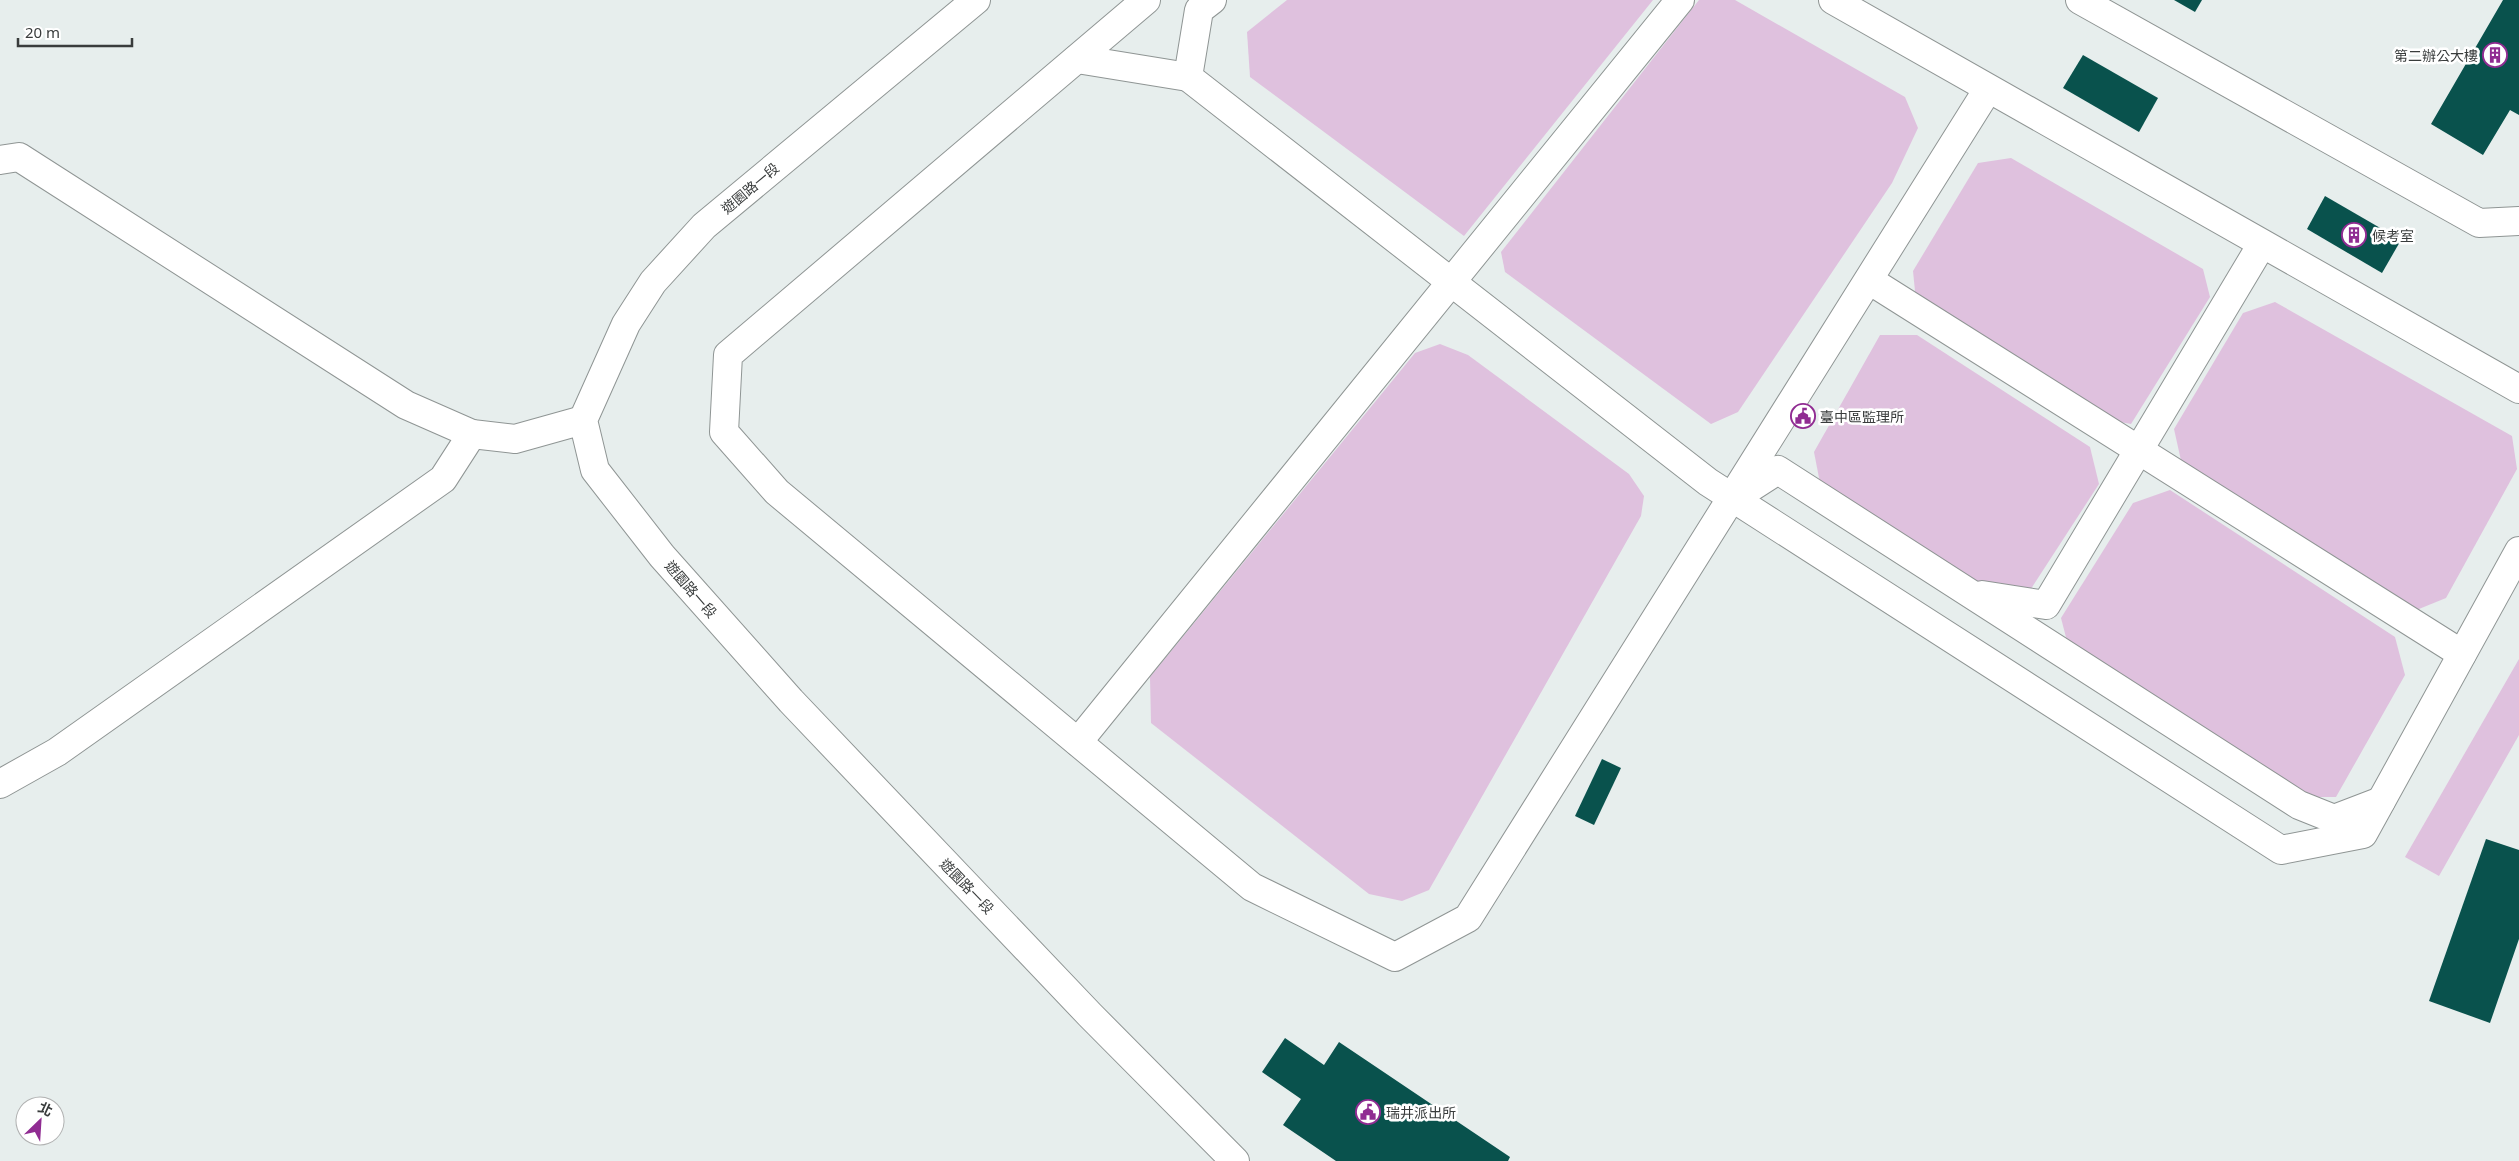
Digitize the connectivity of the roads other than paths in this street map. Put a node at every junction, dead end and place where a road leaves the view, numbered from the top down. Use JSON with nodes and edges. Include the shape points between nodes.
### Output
{"nodes":[{"id":1,"x":976,"y":0,"type":"edge"},
{"id":2,"x":1146,"y":0,"type":"edge"},
{"id":3,"x":1212,"y":0,"type":"edge"},
{"id":4,"x":1680,"y":0,"type":"edge"},
{"id":5,"x":1833,"y":0,"type":"edge"},
{"id":6,"x":2080,"y":0,"type":"edge"},
{"id":7,"x":1076,"y":59,"type":"junction"},
{"id":8,"x":1188,"y":77,"type":"junction"},
{"id":9,"x":1988,"y":89,"type":"junction"},
{"id":10,"x":0,"y":160,"type":"edge"},
{"id":11,"x":2519,"y":220,"type":"edge"},
{"id":12,"x":2262,"y":244,"type":"junction"},
{"id":13,"x":1869,"y":280,"type":"junction"},
{"id":14,"x":1451,"y":282,"type":"junction"},
{"id":15,"x":2519,"y":389,"type":"edge"},
{"id":16,"x":583,"y":420,"type":"junction"},
{"id":17,"x":472,"y":434,"type":"junction"},
{"id":18,"x":2138,"y":450,"type":"junction"},
{"id":19,"x":1733,"y":498,"type":"junction"},
{"id":20,"x":2519,"y":551,"type":"edge"},
{"id":21,"x":1971,"y":594,"type":"junction"},
{"id":22,"x":2462,"y":654,"type":"junction"},
{"id":23,"x":1078,"y":742,"type":"junction"},
{"id":24,"x":0,"y":784,"type":"edge"},
{"id":25,"x":2381,"y":801,"type":"junction"},
{"id":26,"x":1235,"y":1161,"type":"edge"}],
"edges":[{"from":1,"to":16,"type":"street","name":"遊園路一段","via":[[704,226],[654,282],[626,324]]},
{"from":2,"to":7,"type":"street"},
{"from":3,"to":8,"type":"street","via":[[1199,10]]},
{"from":4,"to":14,"type":"street"},
{"from":5,"to":9,"type":"street"},
{"from":6,"to":11,"type":"street","via":[[2479,223]]},
{"from":7,"to":8,"type":"street"},
{"from":7,"to":23,"type":"street","via":[[728,355],[724,432],[777,492]]},
{"from":8,"to":14,"type":"street"},
{"from":9,"to":12,"type":"street"},
{"from":9,"to":13,"type":"street"},
{"from":10,"to":17,"type":"street","via":[[19,158],[406,405]]},
{"from":12,"to":15,"type":"street"},
{"from":12,"to":18,"type":"street"},
{"from":13,"to":18,"type":"street"},
{"from":13,"to":19,"type":"street"},
{"from":14,"to":19,"type":"street"},
{"from":14,"to":23,"type":"street"},
{"from":16,"to":17,"type":"street","via":[[515,439]]},
{"from":16,"to":26,"type":"street","name":"遊園路一段","via":[[595,470],[669,563],[791,702],[1090,1015]]},
{"from":17,"to":24,"type":"street","via":[[443,479],[57,752]]},
{"from":18,"to":21,"type":"street","via":[[2046,605]]},
{"from":18,"to":22,"type":"street"},
{"from":19,"to":21,"type":"street","via":[[1778,470]]},
{"from":19,"to":23,"type":"street","via":[[1468,918],[1395,957],[1252,887]]},
{"from":19,"to":25,"type":"street","via":[[2281,850],[2363,834]]},
{"from":20,"to":22,"type":"street"},
{"from":21,"to":25,"type":"street","via":[[2299,805],[2334,818]]},
{"from":22,"to":25,"type":"street"}]}
